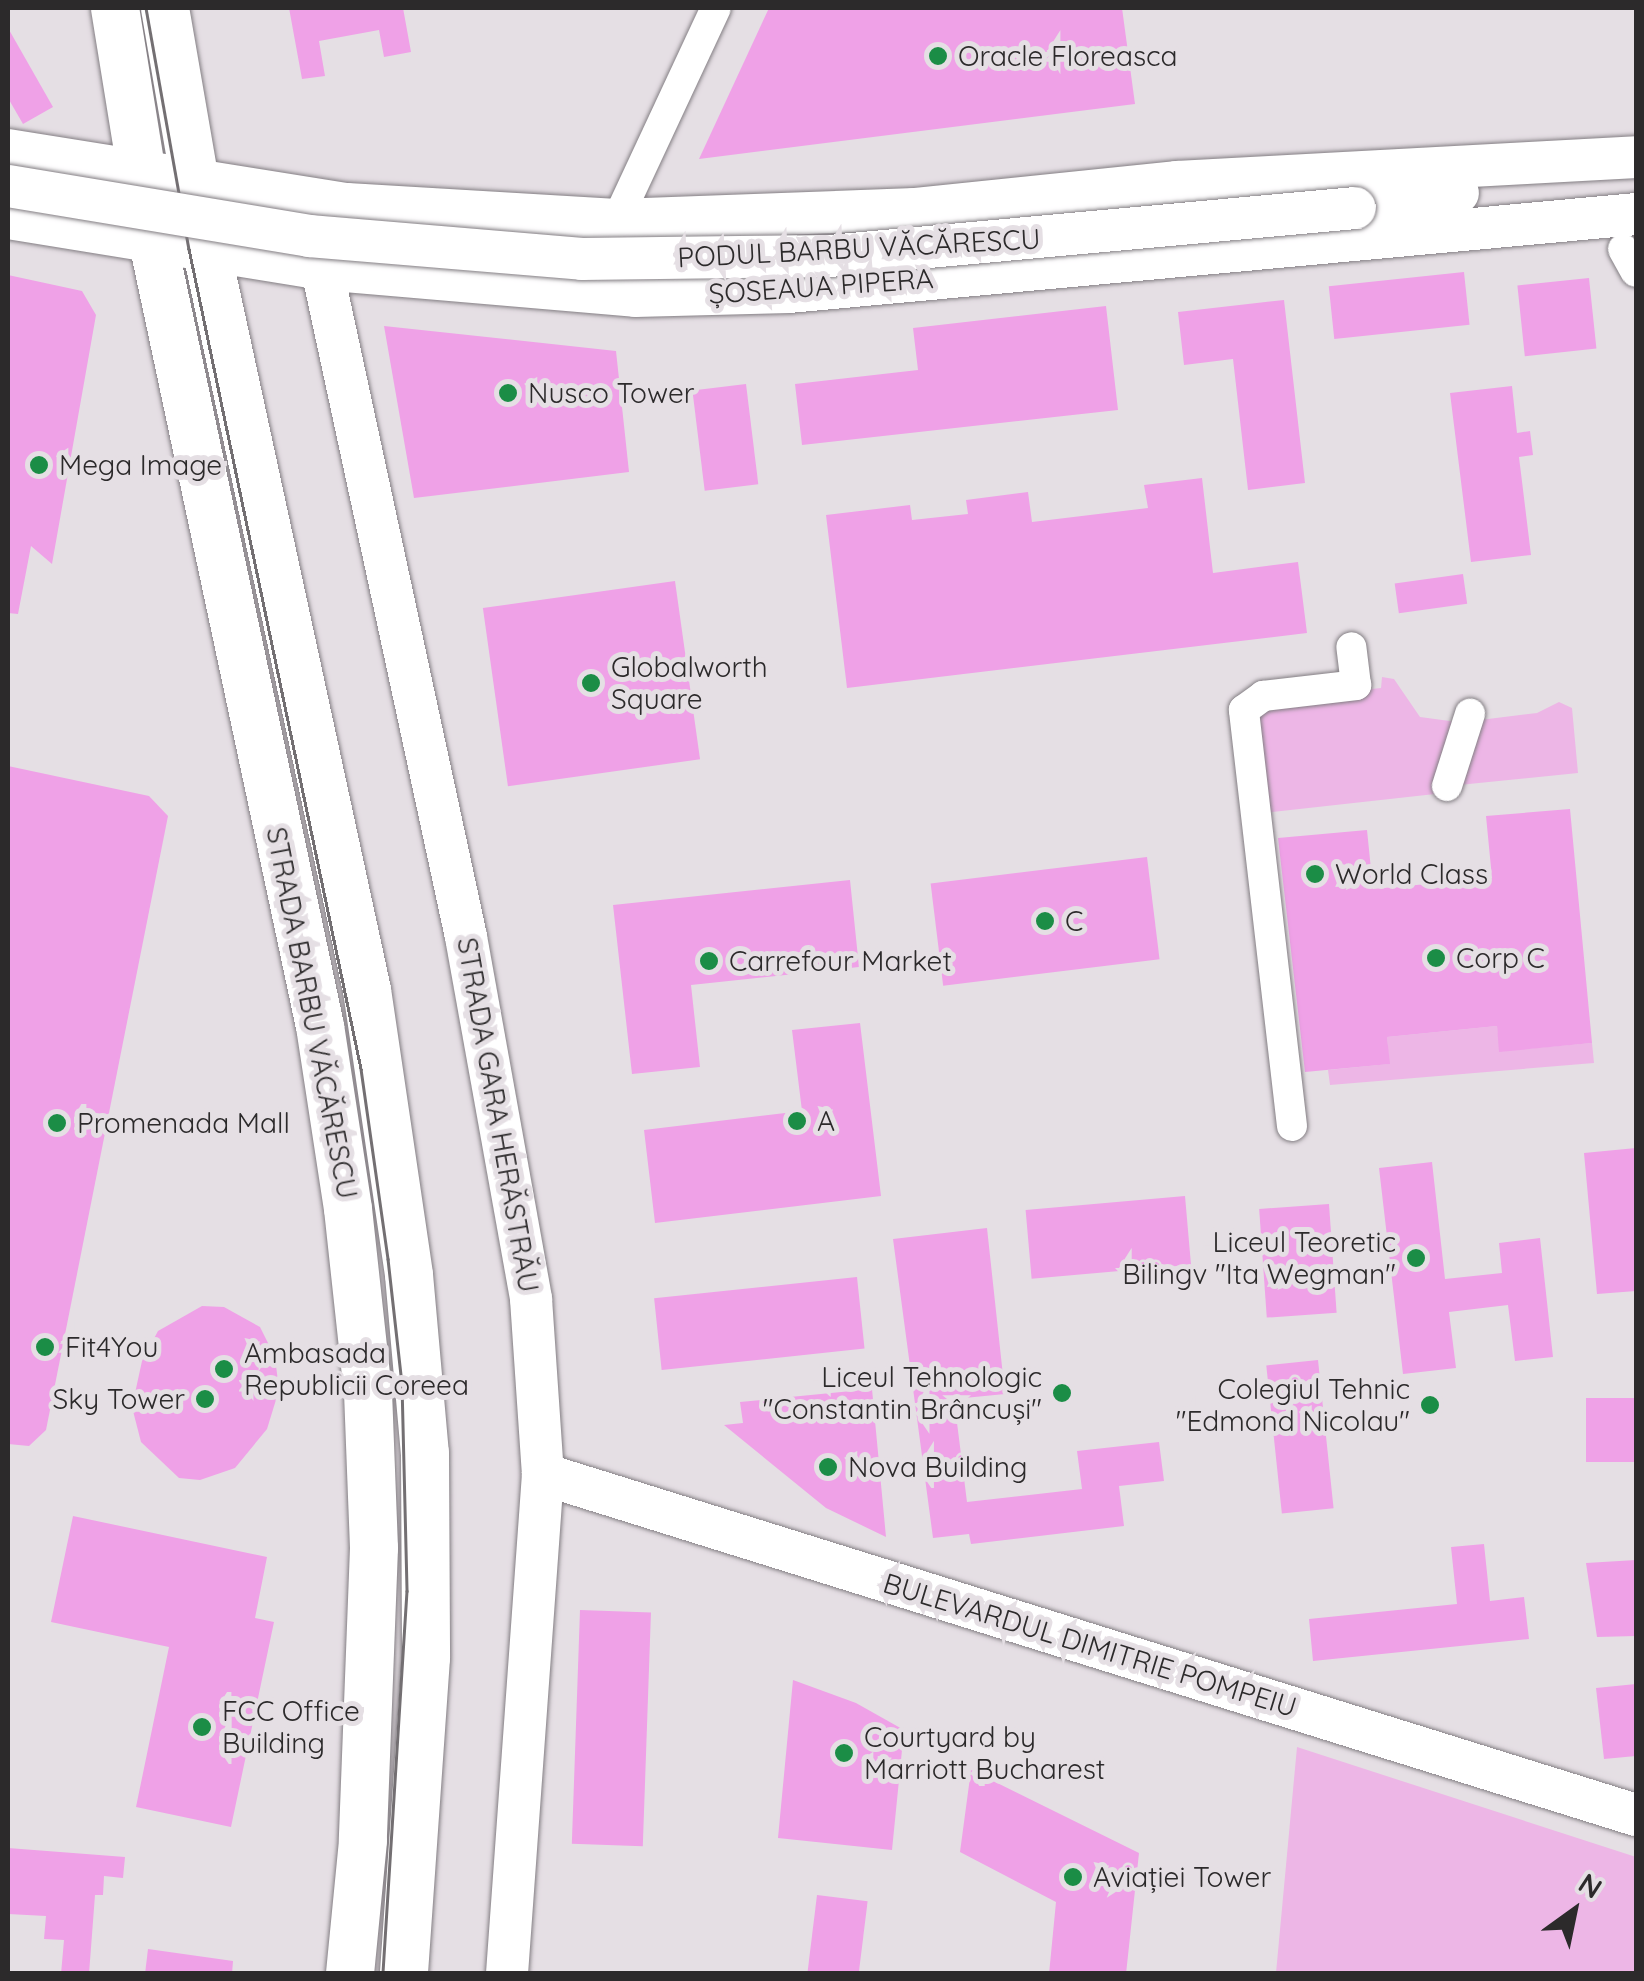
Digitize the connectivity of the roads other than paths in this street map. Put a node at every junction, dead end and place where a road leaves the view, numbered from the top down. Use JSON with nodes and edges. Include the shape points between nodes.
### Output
{"nodes":[{"id":1,"x":115,"y":8,"type":"edge"},
{"id":2,"x":165,"y":8,"type":"edge"},
{"id":3,"x":716,"y":8,"type":"edge"},
{"id":4,"x":8,"y":150,"type":"edge"},
{"id":5,"x":1636,"y":157,"type":"edge"},
{"id":6,"x":1636,"y":167,"type":"edge"},
{"id":7,"x":142,"y":172,"type":"junction"},
{"id":8,"x":193,"y":181,"type":"junction"},
{"id":9,"x":8,"y":186,"type":"edge"},
{"id":10,"x":1636,"y":203,"type":"edge"},
{"id":11,"x":1355,"y":208,"type":"junction"},
{"id":12,"x":8,"y":218,"type":"edge"},
{"id":13,"x":618,"y":220,"type":"junction"},
{"id":14,"x":153,"y":242,"type":"junction"},
{"id":15,"x":1632,"y":245,"type":"edge"},
{"id":16,"x":207,"y":252,"type":"junction"},
{"id":17,"x":322,"y":269,"type":"junction"},
{"id":18,"x":1350,"y":647,"type":"dead end"},
{"id":19,"x":1470,"y":714,"type":"dead end"},
{"id":20,"x":1448,"y":786,"type":"dead end"},
{"id":21,"x":1292,"y":1126,"type":"dead end"},
{"id":22,"x":544,"y":1474,"type":"junction"},
{"id":23,"x":1636,"y":1815,"type":"edge"},
{"id":24,"x":350,"y":1974,"type":"edge"},
{"id":25,"x":404,"y":1974,"type":"edge"},
{"id":26,"x":508,"y":1974,"type":"edge"}],
"edges":[{"from":1,"to":7,"type":"main road","name":"STRADA BARBU VĂCĂRESCU"},
{"from":2,"to":8,"type":"main road","name":"STRADA BARBU VĂCĂRESCU"},
{"from":3,"to":13,"type":"street"},
{"from":4,"to":7,"type":"main road"},
{"from":5,"to":13,"type":"main road","via":[[1177,182],[915,209]]},
{"from":6,"to":11,"type":"main road"},
{"from":7,"to":8,"type":"main road"},
{"from":7,"to":14,"type":"main road","name":"STRADA BARBU VĂCĂRESCU"},
{"from":8,"to":13,"type":"main road","via":[[490,216]]},
{"from":8,"to":16,"type":"main road","name":"STRADA BARBU VĂCĂRESCU"},
{"from":9,"to":11,"type":"main road","name":"PODUL BARBU VĂCĂRESCU","bridge":true,"via":[[309,236],[582,259],[866,253]]},
{"from":10,"to":11,"type":"main road"},
{"from":12,"to":14,"type":"main road","name":"ȘOSEAUA PIPERA"},
{"from":14,"to":16,"type":"main road","name":"ȘOSEAUA PIPERA"},
{"from":14,"to":24,"type":"main road","name":"STRADA BARBU VĂCĂRESCU","via":[[320,1026],[353,1246],[374,1548],[363,1841]]},
{"from":15,"to":17,"type":"main road","name":"ȘOSEAUA PIPERA","via":[[789,292],[571,294]]},
{"from":16,"to":17,"type":"main road","name":"ȘOSEAUA PIPERA"},
{"from":16,"to":25,"type":"main road","name":"STRADA BARBU VĂCĂRESCU","via":[[363,972],[409,1276],[424,1453],[426,1658]]},
{"from":17,"to":22,"type":"main road","name":"STRADA GARA HERĂSTRĂU","via":[[501,1119],[532,1300]]},
{"from":18,"to":21,"type":"street","via":[[1356,686],[1264,696],[1244,710]]},
{"from":19,"to":20,"type":"street"},
{"from":22,"to":23,"type":"main road","name":"BULEVARDUL DIMITRIE POMPEIU"},
{"from":22,"to":26,"type":"main road","name":"STRADA GARA HERĂSTRĂU"}]}
